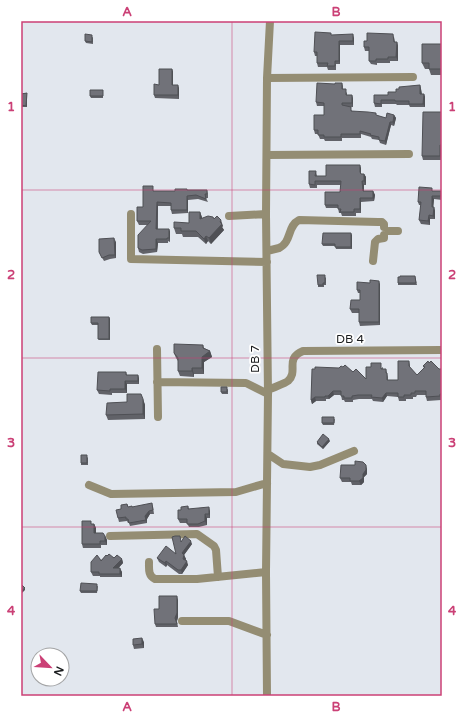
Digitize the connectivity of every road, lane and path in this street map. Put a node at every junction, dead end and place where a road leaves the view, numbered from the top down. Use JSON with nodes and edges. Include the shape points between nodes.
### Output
{"nodes":[{"id":1,"x":270,"y":21,"type":"edge"},
{"id":2,"x":413,"y":77,"type":"dead end"},
{"id":3,"x":267,"y":78,"type":"junction"},
{"id":4,"x":409,"y":154,"type":"dead end"},
{"id":5,"x":267,"y":155,"type":"junction"},
{"id":6,"x":131,"y":214,"type":"dead end"},
{"id":7,"x":266,"y":214,"type":"junction"},
{"id":8,"x":228,"y":216,"type":"dead end"},
{"id":9,"x":386,"y":231,"type":"junction"},
{"id":10,"x":398,"y":231,"type":"dead end"},
{"id":11,"x":267,"y":250,"type":"junction"},
{"id":12,"x":373,"y":261,"type":"dead end"},
{"id":13,"x":267,"y":262,"type":"junction"},
{"id":14,"x":157,"y":349,"type":"dead end"},
{"id":15,"x":441,"y":350,"type":"edge"},
{"id":16,"x":267,"y":375,"type":"junction"},
{"id":17,"x":157,"y":382,"type":"junction"},
{"id":18,"x":282,"y":383,"type":"junction"},
{"id":19,"x":268,"y":392,"type":"junction"},
{"id":20,"x":158,"y":417,"type":"dead end"},
{"id":21,"x":354,"y":451,"type":"dead end"},
{"id":22,"x":268,"y":454,"type":"junction"},
{"id":23,"x":283,"y":464,"type":"junction"},
{"id":24,"x":268,"y":473,"type":"junction"},
{"id":25,"x":267,"y":483,"type":"junction"},
{"id":26,"x":89,"y":485,"type":"dead end"},
{"id":27,"x":110,"y":536,"type":"dead end"},
{"id":28,"x":149,"y":562,"type":"dead end"},
{"id":29,"x":266,"y":572,"type":"junction"},
{"id":30,"x":218,"y":577,"type":"junction"},
{"id":31,"x":182,"y":621,"type":"dead end"},
{"id":32,"x":267,"y":635,"type":"junction"},
{"id":33,"x":267,"y":696,"type":"edge"}],
"edges":[{"from":1,"to":3,"type":"street","name":"DB 7"},
{"from":2,"to":3,"type":"street"},
{"from":3,"to":5,"type":"street","name":"DB 7"},
{"from":4,"to":5,"type":"street"},
{"from":5,"to":7,"type":"street","name":"DB 7"},
{"from":6,"to":13,"type":"street","via":[[131,259]]},
{"from":7,"to":8,"type":"street"},
{"from":7,"to":11,"type":"street","name":"DB 7"},
{"from":9,"to":10,"type":"street"},
{"from":9,"to":11,"type":"street","via":[[382,222],[299,220],[290,228],[289,237],[283,245]]},
{"from":9,"to":12,"type":"street","via":[[384,238],[375,242]]},
{"from":11,"to":13,"type":"street","name":"DB 7"},
{"from":13,"to":16,"type":"street","name":"DB 7"},
{"from":14,"to":17,"type":"street"},
{"from":15,"to":18,"type":"street","name":"DB 4","via":[[303,351],[295,355],[291,376],[288,381]]},
{"from":16,"to":18,"type":"street"},
{"from":16,"to":19,"type":"street","name":"DB 7"},
{"from":17,"to":19,"type":"street","via":[[246,383]]},
{"from":17,"to":20,"type":"street"},
{"from":18,"to":19,"type":"street","name":"DB 4"},
{"from":19,"to":22,"type":"street","name":"DB 7"},
{"from":21,"to":23,"type":"street","via":[[320,466]]},
{"from":22,"to":23,"type":"street"},
{"from":22,"to":24,"type":"street","name":"DB 7"},
{"from":23,"to":24,"type":"street"},
{"from":24,"to":25,"type":"street","name":"DB 7"},
{"from":25,"to":26,"type":"street","via":[[236,492],[111,494]]},
{"from":25,"to":29,"type":"street","name":"DB 7"},
{"from":27,"to":30,"type":"street","via":[[197,534],[216,550]]},
{"from":28,"to":30,"type":"street","via":[[149,574],[155,579]]},
{"from":29,"to":30,"type":"street"},
{"from":29,"to":32,"type":"street","name":"DB 7"},
{"from":31,"to":32,"type":"street","via":[[229,621]]},
{"from":32,"to":33,"type":"street","name":"DB 7"}]}
